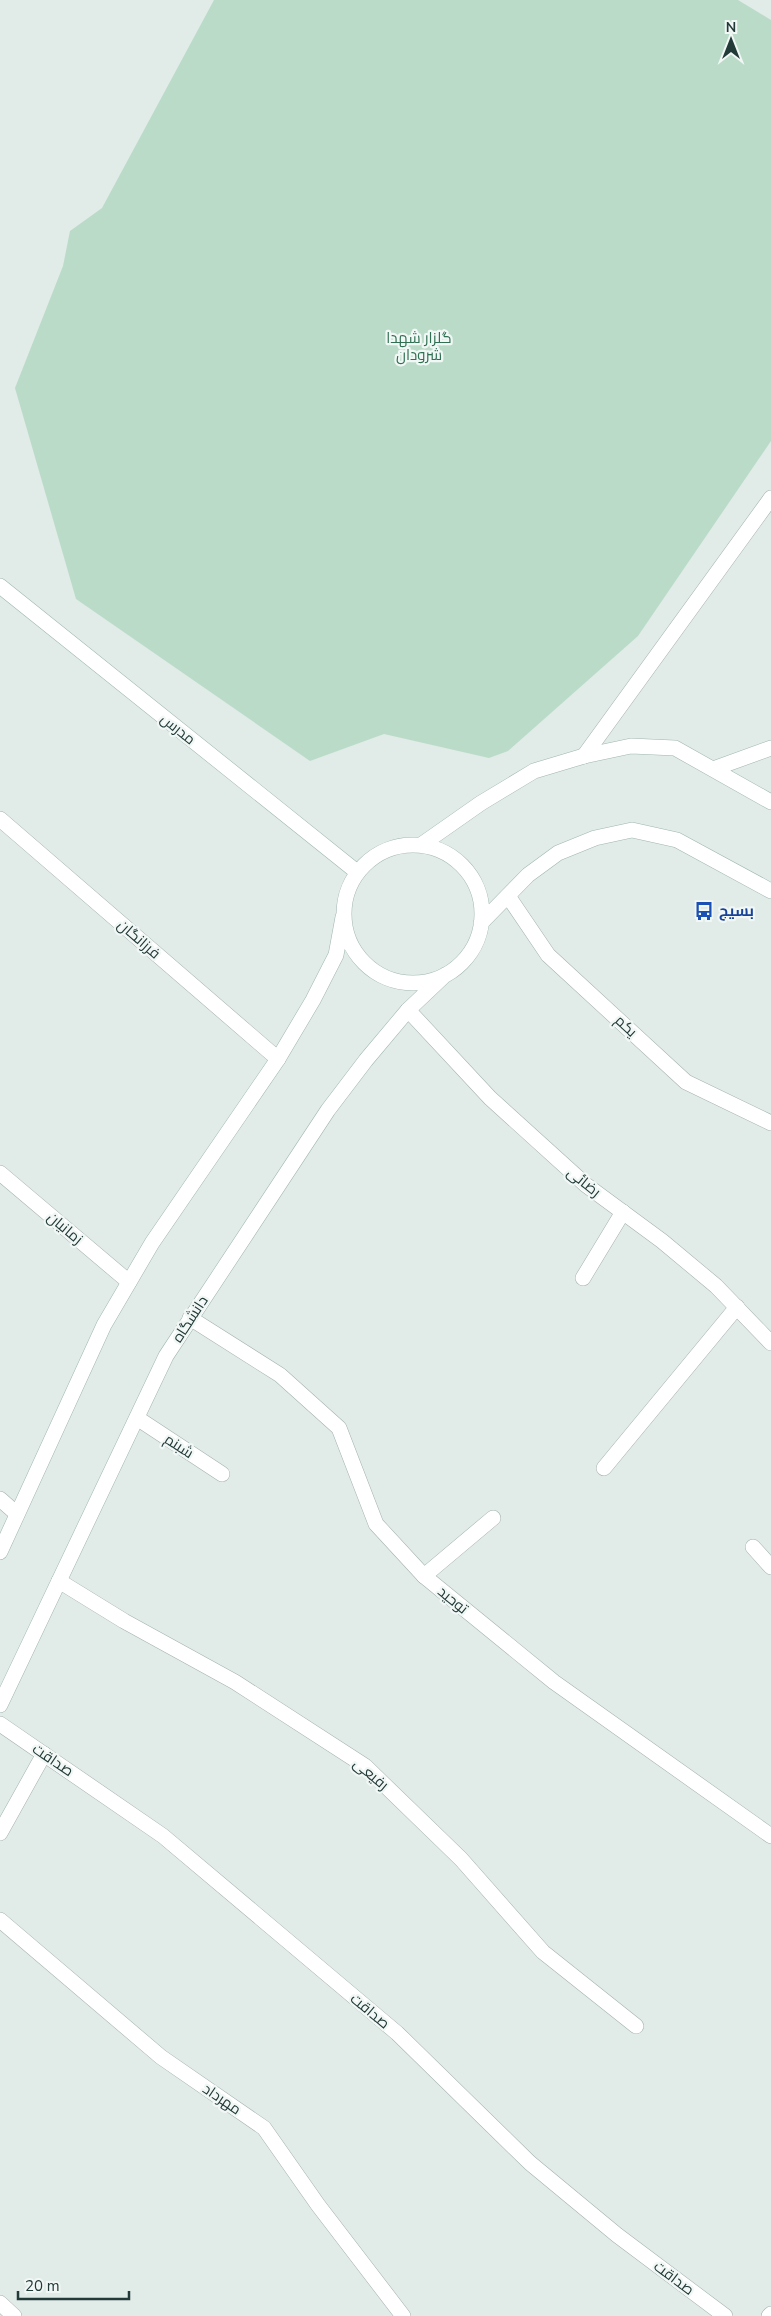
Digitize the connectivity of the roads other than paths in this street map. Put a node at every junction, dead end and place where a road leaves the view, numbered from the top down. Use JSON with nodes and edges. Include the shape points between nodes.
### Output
{"nodes":[{"id":1,"x":771,"y":498,"type":"edge"},
{"id":2,"x":0,"y":586,"type":"edge"},
{"id":3,"x":771,"y":748,"type":"edge"},
{"id":4,"x":584,"y":756,"type":"junction"},
{"id":5,"x":713,"y":769,"type":"junction"},
{"id":6,"x":771,"y":802,"type":"edge"},
{"id":7,"x":0,"y":820,"type":"edge"},
{"id":8,"x":421,"y":845,"type":"junction"},
{"id":9,"x":357,"y":872,"type":"junction"},
{"id":10,"x":771,"y":891,"type":"edge"},
{"id":11,"x":508,"y":896,"type":"junction"},
{"id":12,"x":343,"y":917,"type":"junction"},
{"id":13,"x":481,"y":923,"type":"junction"},
{"id":14,"x":445,"y":975,"type":"junction"},
{"id":15,"x":408,"y":1010,"type":"junction"},
{"id":16,"x":278,"y":1059,"type":"junction"},
{"id":17,"x":771,"y":1123,"type":"edge"},
{"id":18,"x":0,"y":1173,"type":"edge"},
{"id":19,"x":623,"y":1212,"type":"junction"},
{"id":20,"x":583,"y":1278,"type":"dead end"},
{"id":21,"x":129,"y":1282,"type":"junction"},
{"id":22,"x":737,"y":1307,"type":"junction"},
{"id":23,"x":190,"y":1318,"type":"junction"},
{"id":24,"x":771,"y":1343,"type":"edge"},
{"id":25,"x":137,"y":1418,"type":"junction"},
{"id":26,"x":604,"y":1468,"type":"dead end"},
{"id":27,"x":222,"y":1474,"type":"dead end"},
{"id":28,"x":0,"y":1499,"type":"edge"},
{"id":29,"x":17,"y":1514,"type":"junction"},
{"id":30,"x":493,"y":1518,"type":"dead end"},
{"id":31,"x":753,"y":1547,"type":"dead end"},
{"id":32,"x":0,"y":1552,"type":"edge"},
{"id":33,"x":771,"y":1567,"type":"edge"},
{"id":34,"x":424,"y":1576,"type":"junction"},
{"id":35,"x":59,"y":1581,"type":"junction"},
{"id":36,"x":0,"y":1705,"type":"edge"},
{"id":37,"x":0,"y":1724,"type":"edge"},
{"id":38,"x":44,"y":1754,"type":"junction"},
{"id":39,"x":0,"y":1833,"type":"edge"},
{"id":40,"x":771,"y":1836,"type":"edge"},
{"id":41,"x":0,"y":1920,"type":"edge"},
{"id":42,"x":636,"y":2026,"type":"dead end"},
{"id":43,"x":0,"y":2303,"type":"edge"},
{"id":44,"x":14,"y":2316,"type":"edge"},
{"id":45,"x":403,"y":2316,"type":"edge"},
{"id":46,"x":725,"y":2316,"type":"edge"}],
"edges":[{"from":1,"to":4,"type":"street"},
{"from":2,"to":9,"type":"street","name":"مدرس"},
{"from":3,"to":5,"type":"street"},
{"from":4,"to":5,"type":"street","via":[[630,746],[675,748]]},
{"from":4,"to":8,"type":"street","via":[[534,770]]},
{"from":5,"to":6,"type":"street"},
{"from":7,"to":16,"type":"street","name":"فرزانگان"},
{"from":8,"to":9,"type":"street","via":[[397,847],[375,856]]},
{"from":8,"to":13,"type":"street","via":[[460,863],[473,880],[481,902]]},
{"from":9,"to":12,"type":"street","via":[[346,894]]},
{"from":10,"to":11,"type":"street","via":[[676,840],[632,830],[595,838],[558,853],[528,875]]},
{"from":11,"to":13,"type":"street"},
{"from":11,"to":17,"type":"street","name":"یکم","via":[[548,955],[686,1082]]},
{"from":12,"to":14,"type":"street","via":[[348,940],[361,961],[380,975],[403,982],[424,982]]},
{"from":12,"to":16,"type":"street","via":[[336,955]]},
{"from":13,"to":14,"type":"street","via":[[475,944],[462,962]]},
{"from":14,"to":15,"type":"street","name":"دانشگاه"},
{"from":15,"to":19,"type":"street","name":"رضائی","via":[[490,1098],[586,1185]]},
{"from":15,"to":23,"type":"street","name":"دانشگاه","via":[[328,1110]]},
{"from":16,"to":21,"type":"street","via":[[152,1242]]},
{"from":18,"to":21,"type":"street","name":"زمانیان"},
{"from":19,"to":20,"type":"street"},
{"from":19,"to":22,"type":"street","name":"رضائی","via":[[662,1241]]},
{"from":21,"to":29,"type":"street","via":[[104,1325]]},
{"from":22,"to":24,"type":"street","name":"رضائی"},
{"from":22,"to":26,"type":"street"},
{"from":23,"to":25,"type":"street","name":"دانشگاه","via":[[166,1356]]},
{"from":23,"to":34,"type":"street","name":"توحید","via":[[280,1375],[338,1428],[376,1524]]},
{"from":25,"to":27,"type":"street","name":"شبنم"},
{"from":25,"to":35,"type":"street","name":"دانشگاه"},
{"from":28,"to":29,"type":"street"},
{"from":29,"to":32,"type":"street"},
{"from":30,"to":34,"type":"street"},
{"from":31,"to":33,"type":"street"},
{"from":34,"to":40,"type":"street","name":"توحید","via":[[554,1682]]},
{"from":35,"to":36,"type":"street","name":"دانشگاه"},
{"from":35,"to":42,"type":"street","name":"رفیعی","via":[[235,1682],[365,1766],[461,1859],[543,1952]]},
{"from":37,"to":38,"type":"street","name":"صداقت"},
{"from":38,"to":39,"type":"street"},
{"from":38,"to":46,"type":"street","name":"صداقت","via":[[163,1836],[397,2033],[530,2163],[617,2235]]},
{"from":41,"to":45,"type":"street","name":"مهرداد","via":[[161,2057],[264,2128]]},
{"from":43,"to":44,"type":"street"}]}
